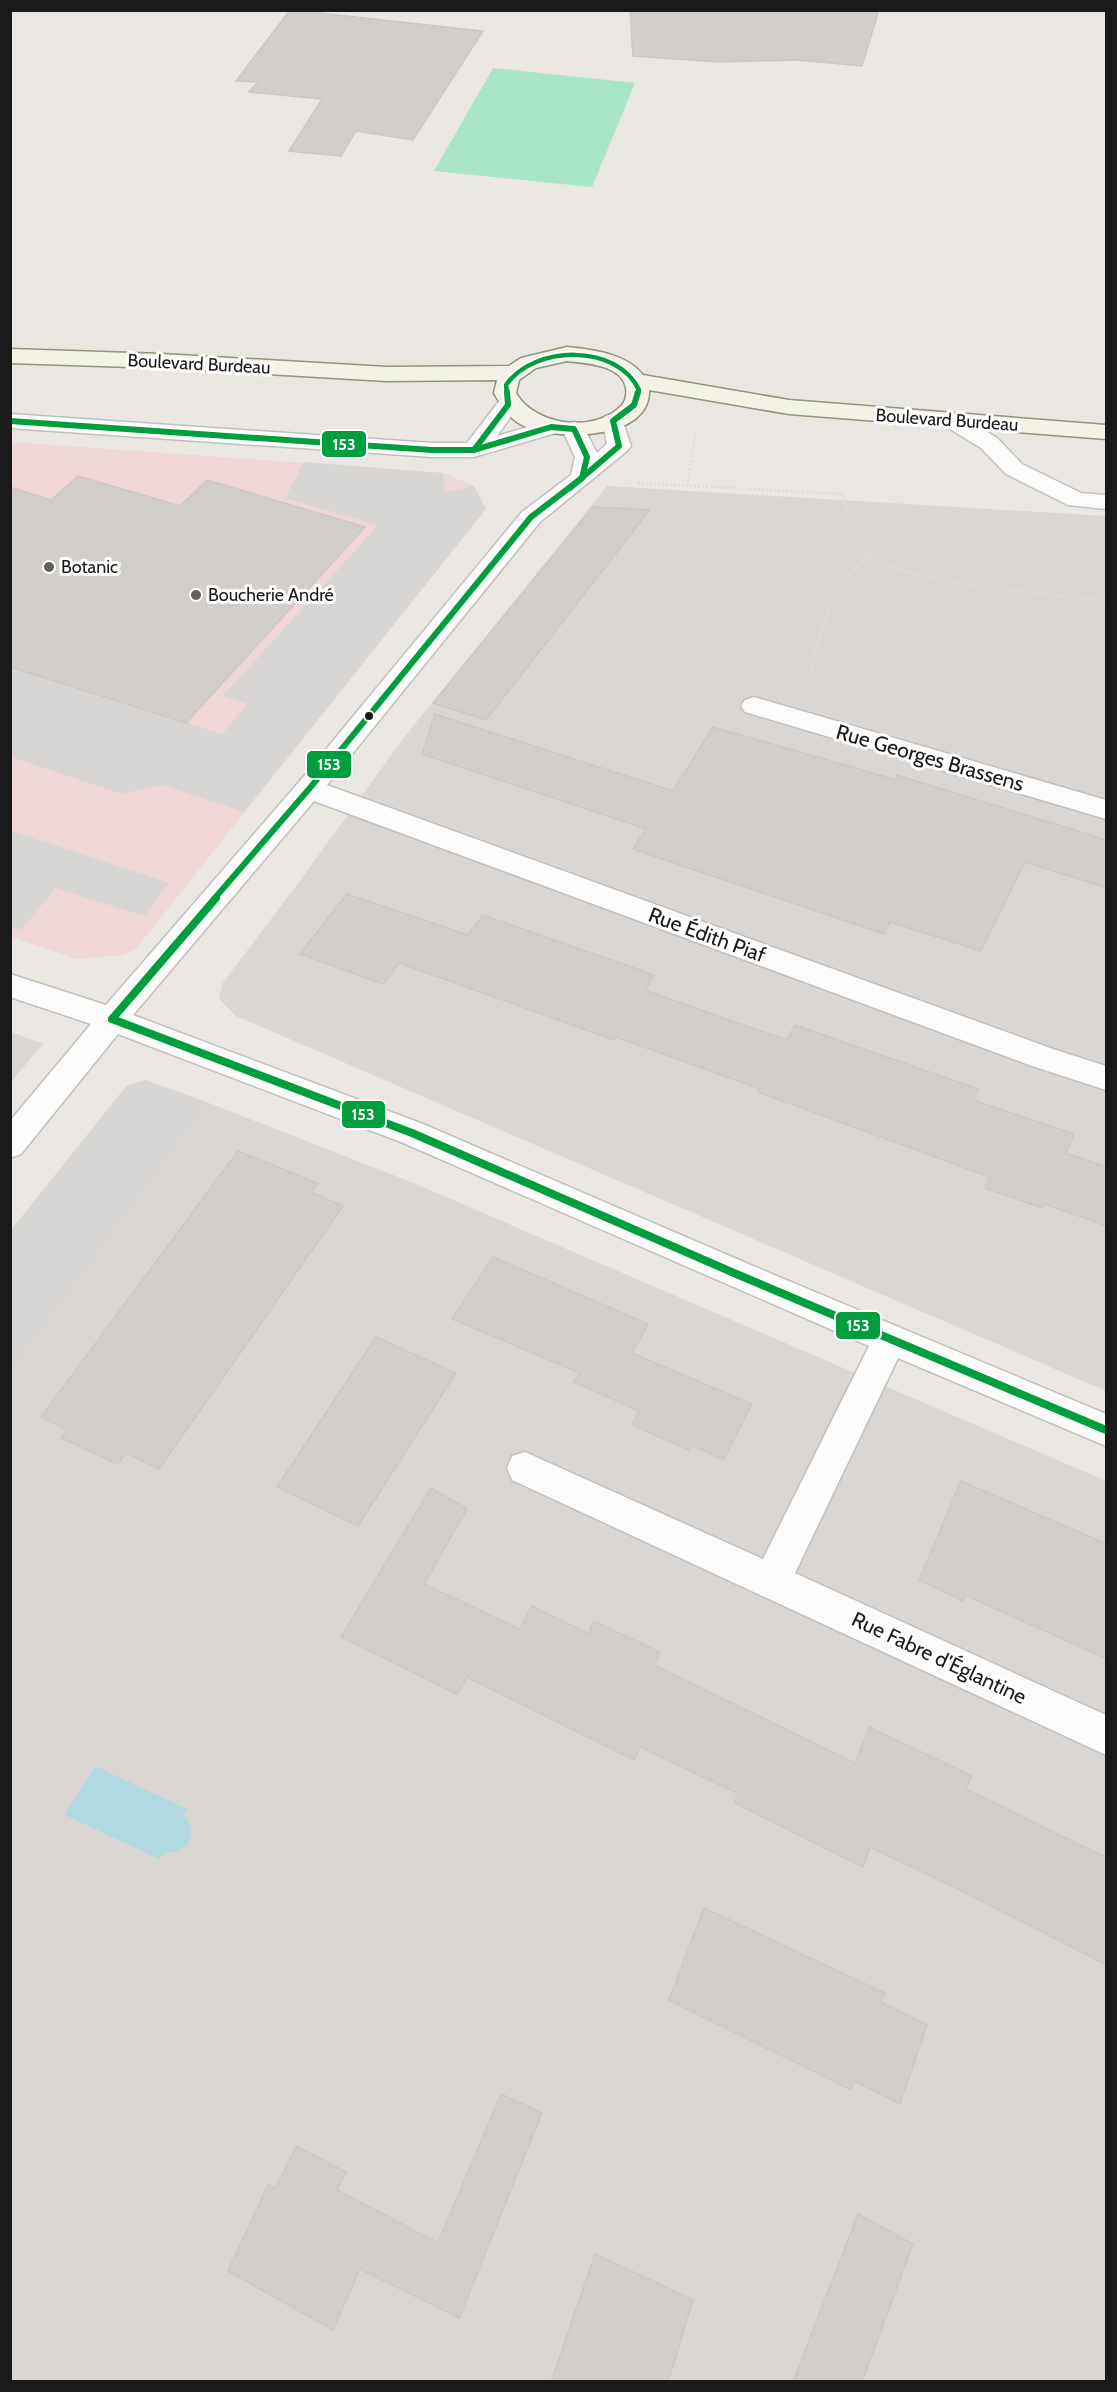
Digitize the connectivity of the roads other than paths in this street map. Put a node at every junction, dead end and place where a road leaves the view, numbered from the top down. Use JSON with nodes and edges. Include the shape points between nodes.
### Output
{"nodes":[{"id":1,"x":10,"y":356,"type":"edge"},
{"id":2,"x":512,"y":373,"type":"junction"},
{"id":3,"x":387,"y":374,"type":"junction"},
{"id":4,"x":636,"y":381,"type":"junction"},
{"id":5,"x":506,"y":400,"type":"junction"},
{"id":6,"x":789,"y":407,"type":"junction"},
{"id":7,"x":644,"y":412,"type":"junction"},
{"id":8,"x":10,"y":421,"type":"edge"},
{"id":9,"x":952,"y":421,"type":"junction"},
{"id":10,"x":551,"y":428,"type":"junction"},
{"id":11,"x":574,"y":429,"type":"junction"},
{"id":12,"x":1107,"y":432,"type":"edge"},
{"id":13,"x":474,"y":450,"type":"junction"},
{"id":14,"x":582,"y":478,"type":"junction"},
{"id":15,"x":1107,"y":502,"type":"edge"},
{"id":16,"x":754,"y":706,"type":"dead end"},
{"id":17,"x":309,"y":789,"type":"junction"},
{"id":18,"x":1107,"y":810,"type":"edge"},
{"id":19,"x":10,"y":985,"type":"edge"},
{"id":20,"x":112,"y":1019,"type":"junction"},
{"id":21,"x":1107,"y":1078,"type":"edge"},
{"id":22,"x":10,"y":1145,"type":"edge"},
{"id":23,"x":890,"y":1339,"type":"junction"},
{"id":24,"x":1107,"y":1430,"type":"edge"},
{"id":25,"x":525,"y":1468,"type":"dead end"},
{"id":26,"x":772,"y":1581,"type":"junction"},
{"id":27,"x":1107,"y":1735,"type":"edge"}],
"edges":[{"from":1,"to":3,"type":"main road","name":"Boulevard Burdeau"},
{"from":2,"to":3,"type":"main road","name":"Boulevard Burdeau"},
{"from":2,"to":4,"type":"main road","name":"Boulevard Burdeau","via":[[545,357],[578,355],[609,361]]},
{"from":2,"to":5,"type":"main road","via":[[505,384]]},
{"from":3,"to":5,"type":"main road","name":"Boulevard Burdeau","via":[[449,383]]},
{"from":4,"to":6,"type":"main road","name":"Boulevard Burdeau"},
{"from":4,"to":7,"type":"main road","via":[[637,400]]},
{"from":5,"to":10,"type":"main road","name":"Boulevard Burdeau","via":[[525,418]]},
{"from":5,"to":13,"type":"street"},
{"from":6,"to":7,"type":"main road","name":"Boulevard Burdeau"},
{"from":6,"to":9,"type":"main road","name":"Boulevard Burdeau"},
{"from":7,"to":11,"type":"main road","name":"Boulevard Burdeau","via":[[595,427]]},
{"from":7,"to":14,"type":"street","via":[[619,446]]},
{"from":8,"to":13,"type":"street"},
{"from":9,"to":12,"type":"main road","name":"Boulevard Burdeau"},
{"from":9,"to":15,"type":"street","via":[[989,443],[1014,469],[1076,500]]},
{"from":10,"to":11,"type":"main road","name":"Boulevard Burdeau"},
{"from":10,"to":13,"type":"street"},
{"from":11,"to":14,"type":"street","via":[[587,457]]},
{"from":14,"to":17,"type":"street","via":[[531,518]]},
{"from":16,"to":18,"type":"street","name":"Rue Georges Brassens"},
{"from":17,"to":20,"type":"street"},
{"from":17,"to":21,"type":"street","name":"Rue Édith Piaf"},
{"from":19,"to":20,"type":"street"},
{"from":20,"to":22,"type":"street"},
{"from":20,"to":23,"type":"street","via":[[412,1133]]},
{"from":23,"to":24,"type":"street"},
{"from":23,"to":26,"type":"street"},
{"from":25,"to":26,"type":"street","name":"Rue Fabre d'Églantine"},
{"from":26,"to":27,"type":"street","name":"Rue Fabre d'Églantine"}]}
